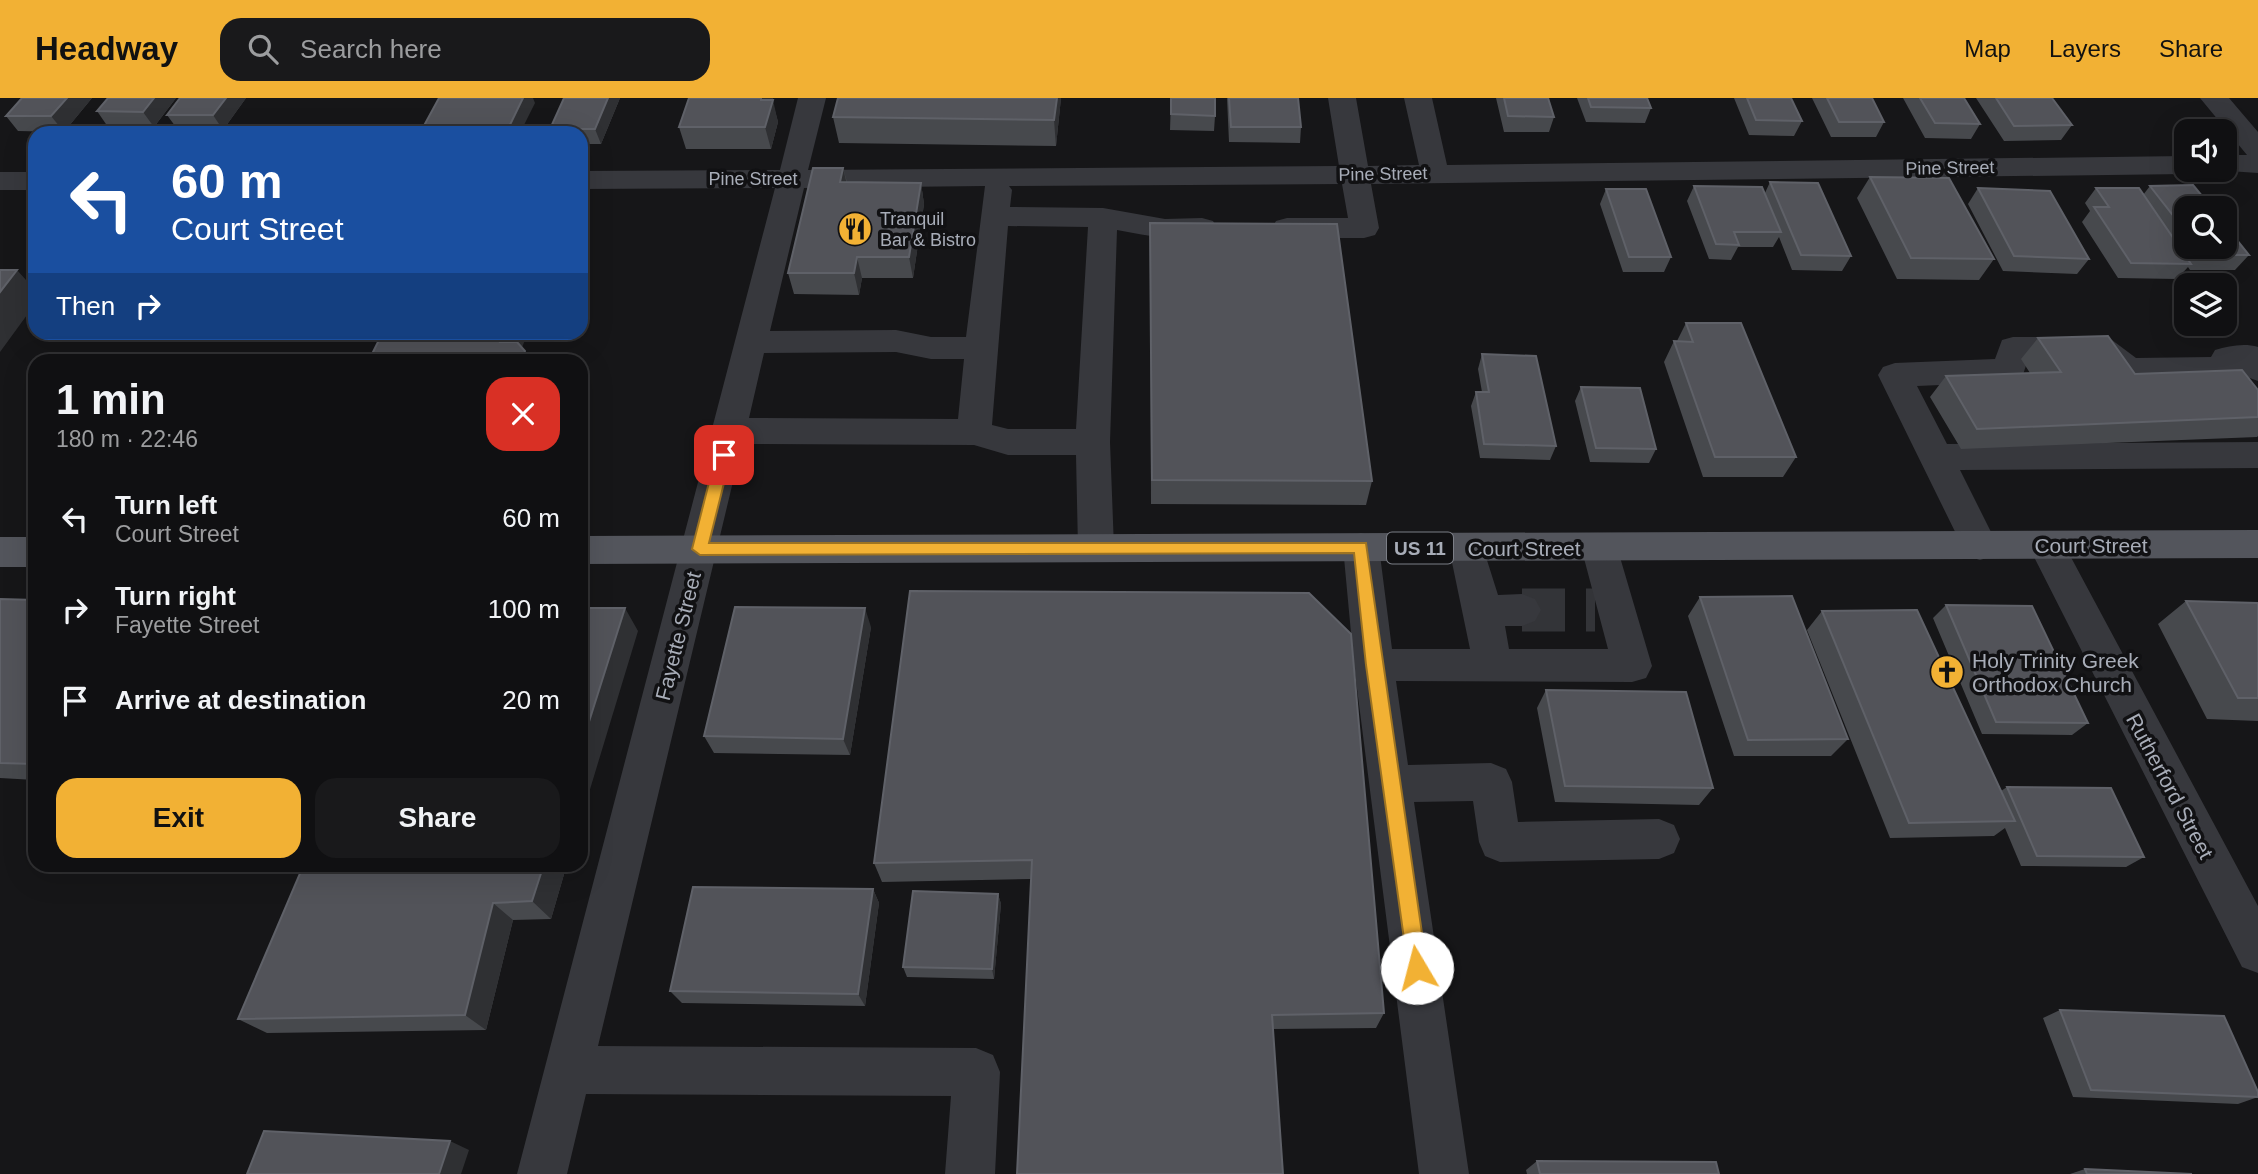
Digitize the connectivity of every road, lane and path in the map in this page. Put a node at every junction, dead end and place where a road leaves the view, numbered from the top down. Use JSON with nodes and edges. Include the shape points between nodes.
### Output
{"nodes":[{"id":1,"x":812,"y":98,"type":"edge"},
{"id":2,"x":1342,"y":98,"type":"edge"},
{"id":3,"x":1418,"y":98,"type":"edge"},
{"id":4,"x":2214,"y":98,"type":"edge"},
{"id":5,"x":2258,"y":150,"type":"edge"},
{"id":6,"x":2237,"y":164,"type":"edge"},
{"id":7,"x":2258,"y":164,"type":"edge"},
{"id":8,"x":2174,"y":165,"type":"edge"},
{"id":9,"x":1435,"y":174,"type":"junction"},
{"id":10,"x":1355,"y":175,"type":"junction"},
{"id":11,"x":1129,"y":177,"type":"junction"},
{"id":12,"x":999,"y":178,"type":"junction"},
{"id":13,"x":793,"y":179,"type":"junction"},
{"id":14,"x":588,"y":180,"type":"edge"},
{"id":15,"x":0,"y":181,"type":"edge"},
{"id":16,"x":28,"y":181,"type":"edge"},
{"id":17,"x":995,"y":216,"type":"junction"},
{"id":18,"x":1116,"y":220,"type":"junction"},
{"id":19,"x":752,"y":342,"type":"junction"},
{"id":20,"x":981,"y":348,"type":"junction"},
{"id":21,"x":2222,"y":369,"type":"junction"},
{"id":22,"x":2258,"y":369,"type":"edge"},
{"id":23,"x":2258,"y":416,"type":"edge"},
{"id":24,"x":730,"y":431,"type":"junction"},
{"id":25,"x":974,"y":432,"type":"junction"},
{"id":26,"x":1093,"y":442,"type":"junction"},
{"id":27,"x":2237,"y":449,"type":"edge"},
{"id":28,"x":1936,"y":457,"type":"junction"},
{"id":29,"x":2258,"y":544,"type":"edge"},
{"id":30,"x":1980,"y":545,"type":"junction"},
{"id":31,"x":2046,"y":545,"type":"junction"},
{"id":32,"x":1361,"y":547,"type":"junction"},
{"id":33,"x":1599,"y":547,"type":"junction"},
{"id":34,"x":1096,"y":548,"type":"junction"},
{"id":35,"x":1467,"y":548,"type":"junction"},
{"id":36,"x":700,"y":549,"type":"junction"},
{"id":37,"x":588,"y":550,"type":"edge"},
{"id":38,"x":0,"y":552,"type":"edge"},
{"id":39,"x":28,"y":552,"type":"edge"},
{"id":40,"x":1522,"y":610,"type":"tunnel mouth"},
{"id":41,"x":1483,"y":611,"type":"junction"},
{"id":42,"x":1374,"y":665,"type":"junction"},
{"id":43,"x":1492,"y":665,"type":"junction"},
{"id":44,"x":1391,"y":784,"type":"junction"},
{"id":45,"x":1659,"y":839,"type":"dead end"},
{"id":46,"x":2258,"y":950,"type":"edge"},
{"id":47,"x":567,"y":1070,"type":"junction"},
{"id":48,"x":542,"y":1174,"type":"edge"},
{"id":49,"x":970,"y":1174,"type":"edge"},
{"id":50,"x":1444,"y":1174,"type":"edge"}],
"edges":[{"from":1,"to":13,"type":"street","name":"Fayette Street"},
{"from":2,"to":10,"type":"street"},
{"from":3,"to":9,"type":"street"},
{"from":4,"to":5,"type":"street"},
{"from":6,"to":7,"type":"street"},
{"from":8,"to":9,"type":"street","name":"Pine Street"},
{"from":9,"to":10,"type":"street","name":"Pine Street"},
{"from":10,"to":11,"type":"street","name":"Pine Street"},
{"from":10,"to":18,"type":"street","via":[[1364,228],[1166,229]]},
{"from":11,"to":12,"type":"street","name":"Pine Street"},
{"from":11,"to":18,"type":"street"},
{"from":12,"to":13,"type":"street","name":"Pine Street"},
{"from":12,"to":17,"type":"street"},
{"from":13,"to":14,"type":"street","name":"Pine Street"},
{"from":13,"to":19,"type":"street","name":"Fayette Street"},
{"from":15,"to":16,"type":"street"},
{"from":17,"to":18,"type":"street"},
{"from":17,"to":20,"type":"street"},
{"from":18,"to":26,"type":"street"},
{"from":19,"to":20,"type":"street","via":[[896,341],[931,348]]},
{"from":19,"to":24,"type":"street","name":"Fayette Street"},
{"from":20,"to":25,"type":"street"},
{"from":21,"to":22,"type":"street","via":[[2227,358],[2249,356]]},
{"from":21,"to":23,"type":"street"},
{"from":21,"to":28,"type":"street","via":[[2176,381],[2137,382],[2101,348],[2013,348],[2016,382],[1972,384],[1895,375]]},
{"from":24,"to":25,"type":"street"},
{"from":24,"to":36,"type":"street","name":"Fayette Street"},
{"from":25,"to":26,"type":"street","via":[[1008,442]]},
{"from":26,"to":34,"type":"street"},
{"from":27,"to":28,"type":"street"},
{"from":28,"to":30,"type":"street"},
{"from":29,"to":31,"type":"main road","name":"Court Street","number":"US 11"},
{"from":30,"to":31,"type":"main road","name":"Court Street","number":"US 11"},
{"from":30,"to":33,"type":"main road","name":"Court Street","number":"US 11"},
{"from":31,"to":46,"type":"street","name":"Rutherford Street"},
{"from":32,"to":34,"type":"main road","name":"Court Street","number":"US 11"},
{"from":32,"to":35,"type":"main road","name":"Court Street","number":"US 11"},
{"from":32,"to":42,"type":"street"},
{"from":33,"to":35,"type":"main road","name":"Court Street","number":"US 11"},
{"from":33,"to":43,"type":"street","via":[[1606,610],[1632,666]]},
{"from":34,"to":36,"type":"main road","name":"Court Street","number":"US 11"},
{"from":35,"to":41,"type":"street"},
{"from":36,"to":37,"type":"main road","name":"Court Street","number":"US 11"},
{"from":36,"to":47,"type":"street","name":"Fayette Street"},
{"from":38,"to":39,"type":"main road"},
{"from":40,"to":41,"type":"street"},
{"from":41,"to":43,"type":"street"},
{"from":42,"to":43,"type":"street"},
{"from":42,"to":44,"type":"street"},
{"from":44,"to":45,"type":"street","via":[[1492,782],[1500,842]]},
{"from":44,"to":50,"type":"street"},
{"from":47,"to":48,"type":"street","name":"Fayette Street"},
{"from":47,"to":49,"type":"street","via":[[976,1072]]}]}
